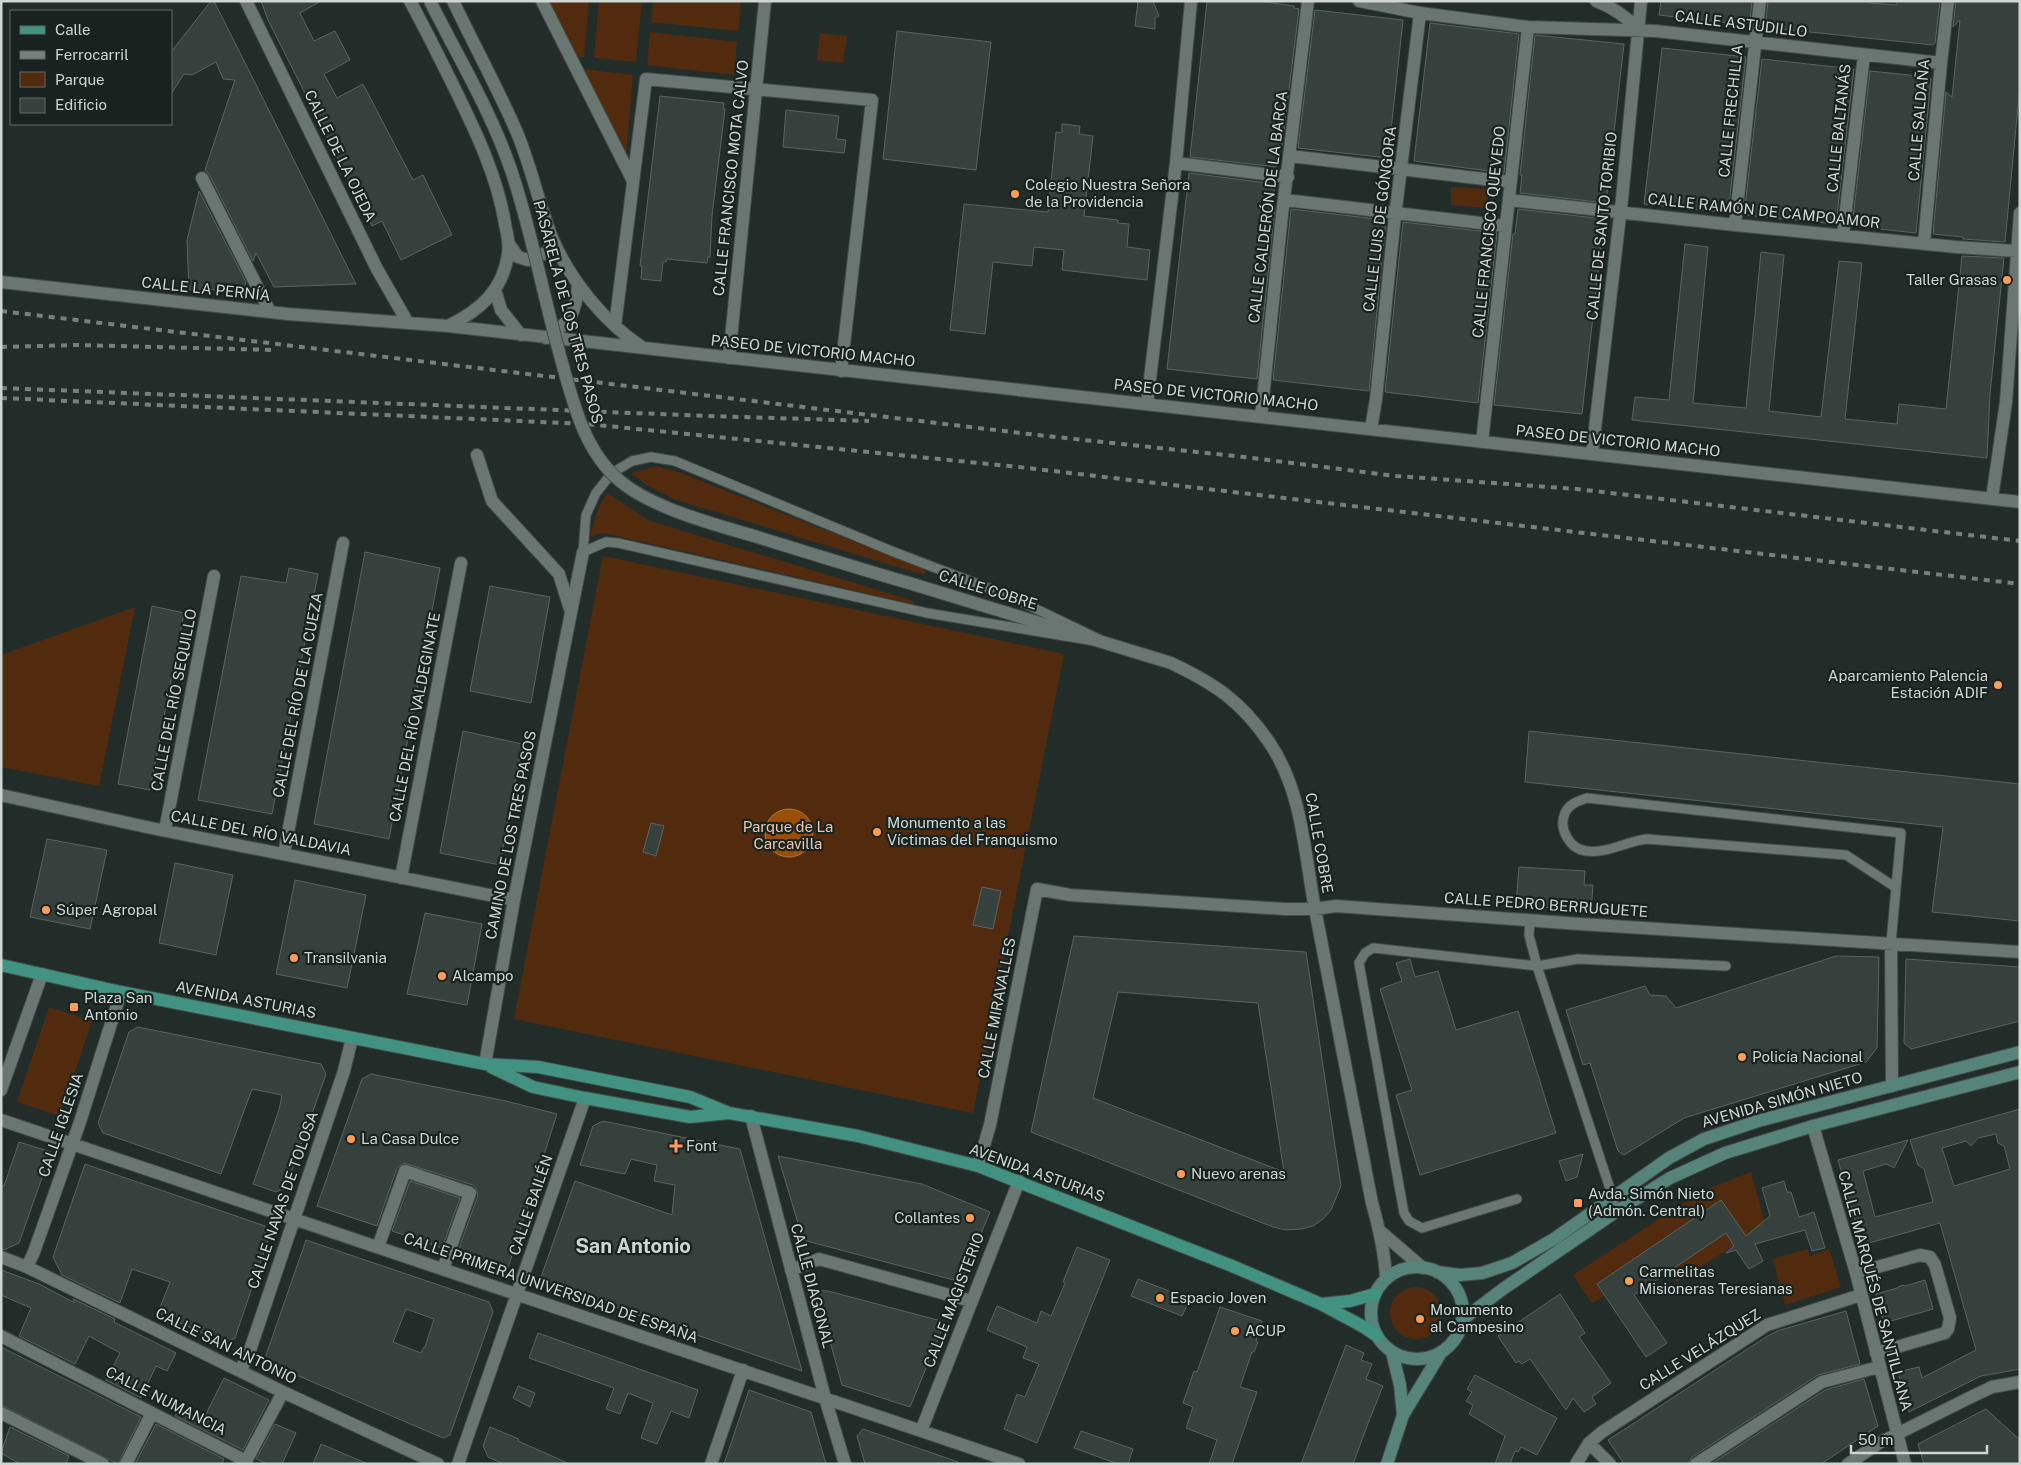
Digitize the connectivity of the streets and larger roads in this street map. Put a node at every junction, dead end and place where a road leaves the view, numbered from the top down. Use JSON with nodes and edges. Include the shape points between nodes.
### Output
{"nodes":[{"id":1,"x":246,"y":1,"type":"edge"},
{"id":2,"x":410,"y":1,"type":"edge"},
{"id":3,"x":430,"y":1,"type":"edge"},
{"id":4,"x":453,"y":1,"type":"edge"},
{"id":5,"x":542,"y":1,"type":"edge"},
{"id":6,"x":765,"y":1,"type":"edge"},
{"id":7,"x":1192,"y":1,"type":"edge"},
{"id":8,"x":1308,"y":1,"type":"edge"},
{"id":9,"x":1359,"y":1,"type":"edge"},
{"id":10,"x":1596,"y":1,"type":"edge"},
{"id":11,"x":1641,"y":1,"type":"edge"},
{"id":12,"x":1760,"y":1,"type":"edge"},
{"id":13,"x":1948,"y":1,"type":"edge"},
{"id":14,"x":1420,"y":13,"type":"junction"},
{"id":15,"x":1528,"y":27,"type":"junction"},
{"id":16,"x":1639,"y":29,"type":"junction"},
{"id":17,"x":1755,"y":42,"type":"junction"},
{"id":18,"x":1864,"y":55,"type":"junction"},
{"id":19,"x":1941,"y":63,"type":"junction"},
{"id":20,"x":755,"y":90,"type":"junction"},
{"id":21,"x":1290,"y":156,"type":"junction"},
{"id":22,"x":1176,"y":162,"type":"junction"},
{"id":23,"x":1401,"y":170,"type":"junction"},
{"id":24,"x":1288,"y":177,"type":"junction"},
{"id":25,"x":202,"y":178,"type":"dead end"},
{"id":26,"x":633,"y":181,"type":"junction"},
{"id":27,"x":1510,"y":182,"type":"junction"},
{"id":28,"x":1285,"y":200,"type":"junction"},
{"id":29,"x":1508,"y":200,"type":"junction"},
{"id":30,"x":1396,"y":212,"type":"junction"},
{"id":31,"x":1620,"y":213,"type":"junction"},
{"id":32,"x":2020,"y":213,"type":"edge"},
{"id":33,"x":1735,"y":225,"type":"junction"},
{"id":34,"x":1506,"y":226,"type":"junction"},
{"id":35,"x":1844,"y":235,"type":"junction"},
{"id":36,"x":553,"y":240,"type":"junction"},
{"id":37,"x":1924,"y":243,"type":"junction"},
{"id":38,"x":509,"y":244,"type":"junction"},
{"id":39,"x":2016,"y":250,"type":"junction"},
{"id":40,"x":1,"y":282,"type":"edge"},
{"id":41,"x":578,"y":284,"type":"junction"},
{"id":42,"x":495,"y":289,"type":"junction"},
{"id":43,"x":270,"y":312,"type":"junction"},
{"id":44,"x":408,"y":324,"type":"junction"},
{"id":45,"x":448,"y":326,"type":"junction"},
{"id":46,"x":615,"y":326,"type":"junction"},
{"id":47,"x":521,"y":335,"type":"junction"},
{"id":48,"x":546,"y":338,"type":"junction"},
{"id":49,"x":644,"y":348,"type":"junction"},
{"id":50,"x":729,"y":358,"type":"junction"},
{"id":51,"x":841,"y":370,"type":"junction"},
{"id":52,"x":1147,"y":404,"type":"junction"},
{"id":53,"x":1261,"y":417,"type":"junction"},
{"id":54,"x":1371,"y":429,"type":"junction"},
{"id":55,"x":1482,"y":442,"type":"junction"},
{"id":56,"x":1592,"y":454,"type":"junction"},
{"id":57,"x":477,"y":455,"type":"dead end"},
{"id":58,"x":1992,"y":498,"type":"junction"},
{"id":59,"x":2020,"y":502,"type":"edge"},
{"id":60,"x":343,"y":542,"type":"dead end"},
{"id":61,"x":583,"y":552,"type":"road end"},
{"id":62,"x":461,"y":563,"type":"dead end"},
{"id":63,"x":214,"y":576,"type":"dead end"},
{"id":64,"x":909,"y":583,"type":"joint"},
{"id":65,"x":571,"y":612,"type":"junction"},
{"id":66,"x":1,"y":795,"type":"edge"},
{"id":67,"x":165,"y":830,"type":"junction"},
{"id":68,"x":284,"y":854,"type":"junction"},
{"id":69,"x":401,"y":878,"type":"junction"},
{"id":70,"x":1070,"y":894,"type":"joint"},
{"id":71,"x":514,"y":900,"type":"junction"},
{"id":72,"x":1315,"y":909,"type":"junction"},
{"id":73,"x":1891,"y":944,"type":"junction"},
{"id":74,"x":2020,"y":952,"type":"edge"},
{"id":75,"x":1,"y":965,"type":"edge"},
{"id":76,"x":42,"y":974,"type":"junction"},
{"id":77,"x":121,"y":992,"type":"junction"},
{"id":78,"x":352,"y":1038,"type":"junction"},
{"id":79,"x":2020,"y":1052,"type":"edge"},
{"id":80,"x":6,"y":1062,"type":"edge"},
{"id":81,"x":485,"y":1064,"type":"junction"},
{"id":82,"x":2020,"y":1072,"type":"edge"},
{"id":83,"x":1892,"y":1086,"type":"junction"},
{"id":84,"x":1963,"y":1087,"type":"junction"},
{"id":85,"x":1,"y":1090,"type":"edge"},
{"id":86,"x":585,"y":1098,"type":"junction"},
{"id":87,"x":729,"y":1113,"type":"junction"},
{"id":88,"x":751,"y":1116,"type":"junction"},
{"id":89,"x":1,"y":1120,"type":"edge"},
{"id":90,"x":1813,"y":1126,"type":"junction"},
{"id":91,"x":72,"y":1143,"type":"junction"},
{"id":92,"x":978,"y":1166,"type":"junction"},
{"id":93,"x":1019,"y":1181,"type":"junction"},
{"id":94,"x":1615,"y":1205,"type":"junction"},
{"id":95,"x":294,"y":1218,"type":"junction"},
{"id":96,"x":1380,"y":1231,"type":"junction"},
{"id":97,"x":378,"y":1247,"type":"junction"},
{"id":98,"x":1,"y":1256,"type":"edge"},
{"id":99,"x":28,"y":1267,"type":"junction"},
{"id":100,"x":1423,"y":1268,"type":"junction"},
{"id":101,"x":443,"y":1269,"type":"junction"},
{"id":102,"x":791,"y":1270,"type":"junction"},
{"id":103,"x":1437,"y":1272,"type":"junction"},
{"id":104,"x":1856,"y":1272,"type":"junction"},
{"id":105,"x":1386,"y":1279,"type":"junction"},
{"id":106,"x":517,"y":1294,"type":"junction"},
{"id":107,"x":1375,"y":1294,"type":"junction"},
{"id":108,"x":1861,"y":1295,"type":"junction"},
{"id":109,"x":971,"y":1301,"type":"junction"},
{"id":110,"x":1321,"y":1304,"type":"junction"},
{"id":111,"x":1462,"y":1320,"type":"junction"},
{"id":112,"x":1,"y":1336,"type":"edge"},
{"id":113,"x":1377,"y":1336,"type":"junction"},
{"id":114,"x":1392,"y":1352,"type":"junction"},
{"id":115,"x":1442,"y":1352,"type":"junction"},
{"id":116,"x":1876,"y":1353,"type":"junction"},
{"id":117,"x":1879,"y":1367,"type":"junction"},
{"id":118,"x":743,"y":1370,"type":"junction"},
{"id":119,"x":240,"y":1371,"type":"junction"},
{"id":120,"x":2020,"y":1382,"type":"edge"},
{"id":121,"x":283,"y":1392,"type":"junction"},
{"id":122,"x":825,"y":1398,"type":"junction"},
{"id":123,"x":152,"y":1412,"type":"junction"},
{"id":124,"x":1,"y":1414,"type":"edge"},
{"id":125,"x":1404,"y":1415,"type":"junction"},
{"id":126,"x":921,"y":1431,"type":"junction"},
{"id":127,"x":1897,"y":1434,"type":"junction"},
{"id":128,"x":1589,"y":1443,"type":"junction"},
{"id":129,"x":103,"y":1464,"type":"edge"},
{"id":130,"x":126,"y":1464,"type":"edge"},
{"id":131,"x":438,"y":1464,"type":"edge"},
{"id":132,"x":458,"y":1464,"type":"edge"},
{"id":133,"x":711,"y":1464,"type":"edge"},
{"id":134,"x":845,"y":1464,"type":"edge"},
{"id":135,"x":1019,"y":1464,"type":"edge"},
{"id":136,"x":1387,"y":1464,"type":"edge"},
{"id":137,"x":1576,"y":1464,"type":"edge"},
{"id":138,"x":1610,"y":1464,"type":"edge"},
{"id":139,"x":1696,"y":1464,"type":"edge"},
{"id":140,"x":1848,"y":1464,"type":"edge"},
{"id":141,"x":1905,"y":1464,"type":"edge"}],
"edges":[{"from":1,"to":44,"type":"street","name":"CALLE DE LA OJEDA","via":[[376,269]]},
{"from":2,"to":38,"type":"street","via":[[473,127],[498,190]]},
{"from":3,"to":64,"type":"street","name":"PASARELA DE LOS TRES PASOS","bridge":true,"via":[[492,123],[510,169],[571,393],[584,433],[600,458],[619,481],[643,497],[670,508]]},
{"from":4,"to":36,"type":"street","via":[[515,128]]},
{"from":5,"to":26,"type":"street"},
{"from":6,"to":20,"type":"street","name":"CALLE FRANCISCO MOTA CALVO"},
{"from":7,"to":22,"type":"street"},
{"from":8,"to":21,"type":"street","name":"CALLE CALDERÓN DE LA BARCA"},
{"from":9,"to":14,"type":"street","name":"CALLE ASTUDILLO"},
{"from":10,"to":16,"type":"street","via":[[1623,15]]},
{"from":11,"to":16,"type":"street","name":"CALLE DE SANTO TORIBIO"},
{"from":12,"to":17,"type":"street","name":"CALLE FRECHILLA"},
{"from":13,"to":19,"type":"street","name":"CALLE SALDAÑA"},
{"from":14,"to":15,"type":"street","name":"CALLE ASTUDILLO"},
{"from":14,"to":23,"type":"street","name":"CALLE LUIS DE GÓNGORA"},
{"from":15,"to":16,"type":"street","name":"CALLE ASTUDILLO"},
{"from":15,"to":27,"type":"street","name":"CALLE FRANCISCO QUEVEDO"},
{"from":16,"to":17,"type":"street","name":"CALLE ASTUDILLO"},
{"from":16,"to":31,"type":"street","name":"CALLE DE SANTO TORIBIO"},
{"from":17,"to":18,"type":"street","name":"CALLE ASTUDILLO"},
{"from":17,"to":33,"type":"street","name":"CALLE FRECHILLA"},
{"from":18,"to":19,"type":"street","name":"CALLE ASTUDILLO"},
{"from":18,"to":35,"type":"street","name":"CALLE BALTANÁS"},
{"from":19,"to":37,"type":"street","name":"CALLE SALDAÑA"},
{"from":20,"to":26,"type":"street","via":[[646,79]]},
{"from":20,"to":50,"type":"street","name":"CALLE FRANCISCO MOTA CALVO"},
{"from":20,"to":51,"type":"street","via":[[872,100]]},
{"from":21,"to":23,"type":"street"},
{"from":21,"to":24,"type":"street","name":"CALLE CALDERÓN DE LA BARCA"},
{"from":22,"to":24,"type":"street"},
{"from":22,"to":52,"type":"street"},
{"from":23,"to":27,"type":"street"},
{"from":23,"to":30,"type":"street","name":"CALLE LUIS DE GÓNGORA"},
{"from":24,"to":28,"type":"street","name":"CALLE CALDERÓN DE LA BARCA"},
{"from":25,"to":43,"type":"street"},
{"from":26,"to":46,"type":"street"},
{"from":27,"to":29,"type":"street","name":"CALLE FRANCISCO QUEVEDO"},
{"from":28,"to":30,"type":"street"},
{"from":28,"to":53,"type":"street","name":"CALLE CALDERÓN DE LA BARCA"},
{"from":29,"to":31,"type":"street","name":"CALLE RAMÓN DE CAMPOAMOR"},
{"from":29,"to":34,"type":"street","name":"CALLE FRANCISCO QUEVEDO"},
{"from":30,"to":34,"type":"street"},
{"from":30,"to":54,"type":"street","name":"CALLE LUIS DE GÓNGORA"},
{"from":31,"to":33,"type":"street","name":"CALLE RAMÓN DE CAMPOAMOR"},
{"from":31,"to":56,"type":"street","name":"CALLE DE SANTO TORIBIO"},
{"from":32,"to":39,"type":"street"},
{"from":33,"to":35,"type":"street","name":"CALLE RAMÓN DE CAMPOAMOR"},
{"from":34,"to":55,"type":"street","name":"CALLE FRANCISCO QUEVEDO"},
{"from":35,"to":37,"type":"street","name":"CALLE RAMÓN DE CAMPOAMOR"},
{"from":36,"to":38,"type":"street","via":[[548,252],[528,260],[518,257]]},
{"from":36,"to":41,"type":"street"},
{"from":37,"to":39,"type":"street","name":"CALLE RAMÓN DE CAMPOAMOR"},
{"from":38,"to":42,"type":"street","via":[[508,256]]},
{"from":39,"to":58,"type":"street","via":[[2006,402]]},
{"from":40,"to":43,"type":"street","name":"CALLE LA PERNÍA"},
{"from":41,"to":46,"type":"street"},
{"from":41,"to":48,"type":"street","via":[[576,306],[566,324]]},
{"from":42,"to":45,"type":"street","via":[[469,316]]},
{"from":42,"to":47,"type":"street","via":[[501,310]]},
{"from":43,"to":44,"type":"street","name":"CALLE LA PERNÍA"},
{"from":44,"to":45,"type":"street","name":"PASEO DE VICTORIO MACHO"},
{"from":45,"to":47,"type":"street","name":"PASEO DE VICTORIO MACHO"},
{"from":46,"to":49,"type":"street"},
{"from":47,"to":48,"type":"street","name":"PASEO DE VICTORIO MACHO"},
{"from":48,"to":49,"type":"street","name":"PASEO DE VICTORIO MACHO"},
{"from":49,"to":50,"type":"street","name":"PASEO DE VICTORIO MACHO"},
{"from":50,"to":51,"type":"street","name":"PASEO DE VICTORIO MACHO"},
{"from":51,"to":52,"type":"street","name":"PASEO DE VICTORIO MACHO"},
{"from":52,"to":53,"type":"street","name":"PASEO DE VICTORIO MACHO"},
{"from":53,"to":54,"type":"street","name":"PASEO DE VICTORIO MACHO"},
{"from":54,"to":55,"type":"street","name":"PASEO DE VICTORIO MACHO"},
{"from":55,"to":56,"type":"street","name":"PASEO DE VICTORIO MACHO"},
{"from":56,"to":58,"type":"street","name":"PASEO DE VICTORIO MACHO"},
{"from":57,"to":65,"type":"street","name":"CAMINO DE LOS TRES PASOS","via":[[492,502],[559,574]]},
{"from":58,"to":59,"type":"street","name":"PASEO DE VICTORIO MACHO"},
{"from":60,"to":68,"type":"street","name":"CALLE DEL RÍO DE LA CUEZA"},
{"from":61,"to":65,"type":"street","name":"CAMINO DE LOS TRES PASOS"},
{"from":62,"to":69,"type":"street","name":"CALLE DEL RÍO VALDEGINATE"},
{"from":63,"to":67,"type":"street","name":"CALLE DEL RÍO SEQUILLO"},
{"from":64,"to":72,"type":"street","name":"CALLE COBRE","via":[[1171,663],[1204,678],[1238,703],[1270,743],[1292,785]]},
{"from":65,"to":71,"type":"street","name":"CAMINO DE LOS TRES PASOS"},
{"from":66,"to":67,"type":"street","name":"CALLE DEL RÍO VALDAVIA"},
{"from":67,"to":68,"type":"street","name":"CALLE DEL RÍO VALDAVIA"},
{"from":68,"to":69,"type":"street","name":"CALLE DEL RÍO VALDAVIA"},
{"from":69,"to":71,"type":"street","name":"CALLE DEL RÍO VALDAVIA"},
{"from":70,"to":72,"type":"street","name":"CALLE PEDRO BERRUGUETE"},
{"from":70,"to":92,"type":"street","name":"CALLE MIRAVALLES","via":[[1037,889],[990,1125]]},
{"from":71,"to":81,"type":"street","name":"CAMINO DE LOS TRES PASOS"},
{"from":72,"to":73,"type":"street","name":"CALLE PEDRO BERRUGUETE","via":[[1336,906]]},
{"from":72,"to":96,"type":"street","name":"CALLE COBRE"},
{"from":73,"to":74,"type":"street","name":"CALLE PEDRO BERRUGUETE"},
{"from":73,"to":83,"type":"street"},
{"from":75,"to":76,"type":"main road","name":"AVENIDA ASTURIAS"},
{"from":76,"to":77,"type":"main road","name":"AVENIDA ASTURIAS"},
{"from":76,"to":80,"type":"street"},
{"from":77,"to":78,"type":"main road","name":"AVENIDA ASTURIAS"},
{"from":77,"to":91,"type":"street","name":"CALLE IGLESIA"},
{"from":78,"to":81,"type":"main road","name":"AVENIDA ASTURIAS"},
{"from":78,"to":95,"type":"street","name":"CALLE NAVAS DE TOLOSA"},
{"from":79,"to":83,"type":"main road","name":"AVENIDA SIMÓN NIETO"},
{"from":80,"to":85,"type":"street"},
{"from":81,"to":86,"type":"main road","name":"AVENIDA ASTURIAS","via":[[533,1087]]},
{"from":81,"to":87,"type":"main road","name":"AVENIDA ASTURIAS","via":[[561,1071],[690,1097]]},
{"from":82,"to":84,"type":"main road","name":"AVENIDA SIMÓN NIETO"},
{"from":83,"to":84,"type":"main road","via":[[1895,1092],[1908,1095],[1946,1083]]},
{"from":83,"to":90,"type":"main road","via":[[1890,1094],[1880,1102],[1837,1113]]},
{"from":83,"to":94,"type":"main road","name":"AVENIDA SIMÓN NIETO","via":[[1758,1121],[1704,1139],[1669,1158]]},
{"from":84,"to":90,"type":"main road","name":"AVENIDA SIMÓN NIETO"},
{"from":86,"to":87,"type":"main road","name":"AVENIDA ASTURIAS","via":[[690,1117]]},
{"from":86,"to":106,"type":"street","name":"CALLE BAILÉN"},
{"from":87,"to":88,"type":"main road","name":"AVENIDA ASTURIAS"},
{"from":88,"to":92,"type":"main road","name":"AVENIDA ASTURIAS","via":[[858,1136]]},
{"from":88,"to":102,"type":"street","name":"CALLE DIAGONAL"},
{"from":89,"to":91,"type":"street","name":"CALLE PRIMERA UNIVERSIDAD DE ESPAÑA"},
{"from":90,"to":94,"type":"main road","name":"AVENIDA SIMÓN NIETO","via":[[1725,1153]]},
{"from":90,"to":104,"type":"street","name":"CALLE MARQUÉS DE SANTILLANA"},
{"from":91,"to":95,"type":"street","name":"CALLE PRIMERA UNIVERSIDAD DE ESPAÑA"},
{"from":91,"to":99,"type":"street","name":"CALLE IGLESIA"},
{"from":92,"to":93,"type":"main road","name":"AVENIDA ASTURIAS"},
{"from":93,"to":109,"type":"street","name":"CALLE MAGISTERIO"},
{"from":93,"to":110,"type":"main road","name":"AVENIDA ASTURIAS"},
{"from":94,"to":103,"type":"main road","name":"AVENIDA SIMÓN NIETO","via":[[1512,1263],[1482,1273]]},
{"from":94,"to":111,"type":"main road","name":"AVENIDA SIMÓN NIETO"},
{"from":95,"to":97,"type":"street","name":"CALLE PRIMERA UNIVERSIDAD DE ESPAÑA"},
{"from":95,"to":119,"type":"street","name":"CALLE NAVAS DE TOLOSA"},
{"from":96,"to":100,"type":"street"},
{"from":96,"to":105,"type":"street","name":"CALLE COBRE"},
{"from":97,"to":101,"type":"street","name":"CALLE PRIMERA UNIVERSIDAD DE ESPAÑA"},
{"from":97,"to":101,"type":"street","via":[[405,1171],[470,1193]]},
{"from":98,"to":99,"type":"street","name":"CALLE SAN ANTONIO"},
{"from":99,"to":119,"type":"street","name":"CALLE SAN ANTONIO"},
{"from":100,"to":103,"type":"main road"},
{"from":100,"to":105,"type":"main road","via":[[1410,1268]]},
{"from":101,"to":106,"type":"street","name":"CALLE PRIMERA UNIVERSIDAD DE ESPAÑA"},
{"from":102,"to":109,"type":"street","via":[[819,1260]]},
{"from":102,"to":122,"type":"street","name":"CALLE DIAGONAL"},
{"from":103,"to":111,"type":"main road","via":[[1458,1292]]},
{"from":104,"to":108,"type":"street","name":"CALLE MARQUÉS DE SANTILLANA"},
{"from":104,"to":116,"type":"street","via":[[1920,1255],[1930,1257],[1950,1318],[1948,1330],[1944,1333]]},
{"from":105,"to":107,"type":"main road"},
{"from":106,"to":118,"type":"street","name":"CALLE PRIMERA UNIVERSIDAD DE ESPAÑA"},
{"from":106,"to":132,"type":"street","name":"CALLE BAILÉN"},
{"from":107,"to":110,"type":"main road"},
{"from":107,"to":113,"type":"main road","via":[[1371,1315]]},
{"from":108,"to":116,"type":"street","name":"CALLE MARQUÉS DE SANTILLANA"},
{"from":108,"to":128,"type":"street","name":"CALLE VELÁZQUEZ","via":[[1767,1325]]},
{"from":109,"to":126,"type":"street","name":"CALLE MAGISTERIO"},
{"from":110,"to":113,"type":"main road","name":"AVENIDA ASTURIAS"},
{"from":111,"to":115,"type":"main road","via":[[1452,1343]]},
{"from":112,"to":123,"type":"street","name":"CALLE NUMANCIA"},
{"from":113,"to":114,"type":"main road"},
{"from":114,"to":115,"type":"main road","via":[[1417,1359]]},
{"from":114,"to":125,"type":"main road"},
{"from":115,"to":125,"type":"main road"},
{"from":116,"to":117,"type":"street","name":"CALLE MARQUÉS DE SANTILLANA"},
{"from":117,"to":127,"type":"street","name":"CALLE MARQUÉS DE SANTILLANA"},
{"from":117,"to":139,"type":"street","via":[[1822,1382]]},
{"from":118,"to":122,"type":"street","name":"CALLE PRIMERA UNIVERSIDAD DE ESPAÑA"},
{"from":118,"to":133,"type":"street"},
{"from":119,"to":121,"type":"street","name":"CALLE SAN ANTONIO"},
{"from":120,"to":127,"type":"street","via":[[1992,1387]]},
{"from":121,"to":123,"type":"street","name":"CALLE NUMANCIA","via":[[246,1461]]},
{"from":121,"to":131,"type":"street","name":"CALLE SAN ANTONIO"},
{"from":122,"to":126,"type":"street","name":"CALLE PRIMERA UNIVERSIDAD DE ESPAÑA"},
{"from":122,"to":134,"type":"street","name":"CALLE DIAGONAL"},
{"from":123,"to":130,"type":"street"},
{"from":124,"to":129,"type":"street"},
{"from":125,"to":136,"type":"main road"},
{"from":126,"to":135,"type":"street","name":"CALLE PRIMERA UNIVERSIDAD DE ESPAÑA"},
{"from":127,"to":140,"type":"street"},
{"from":127,"to":141,"type":"street","name":"CALLE MARQUÉS DE SANTILLANA"},
{"from":128,"to":137,"type":"street","name":"CALLE VELÁZQUEZ"},
{"from":128,"to":138,"type":"street"}]}
